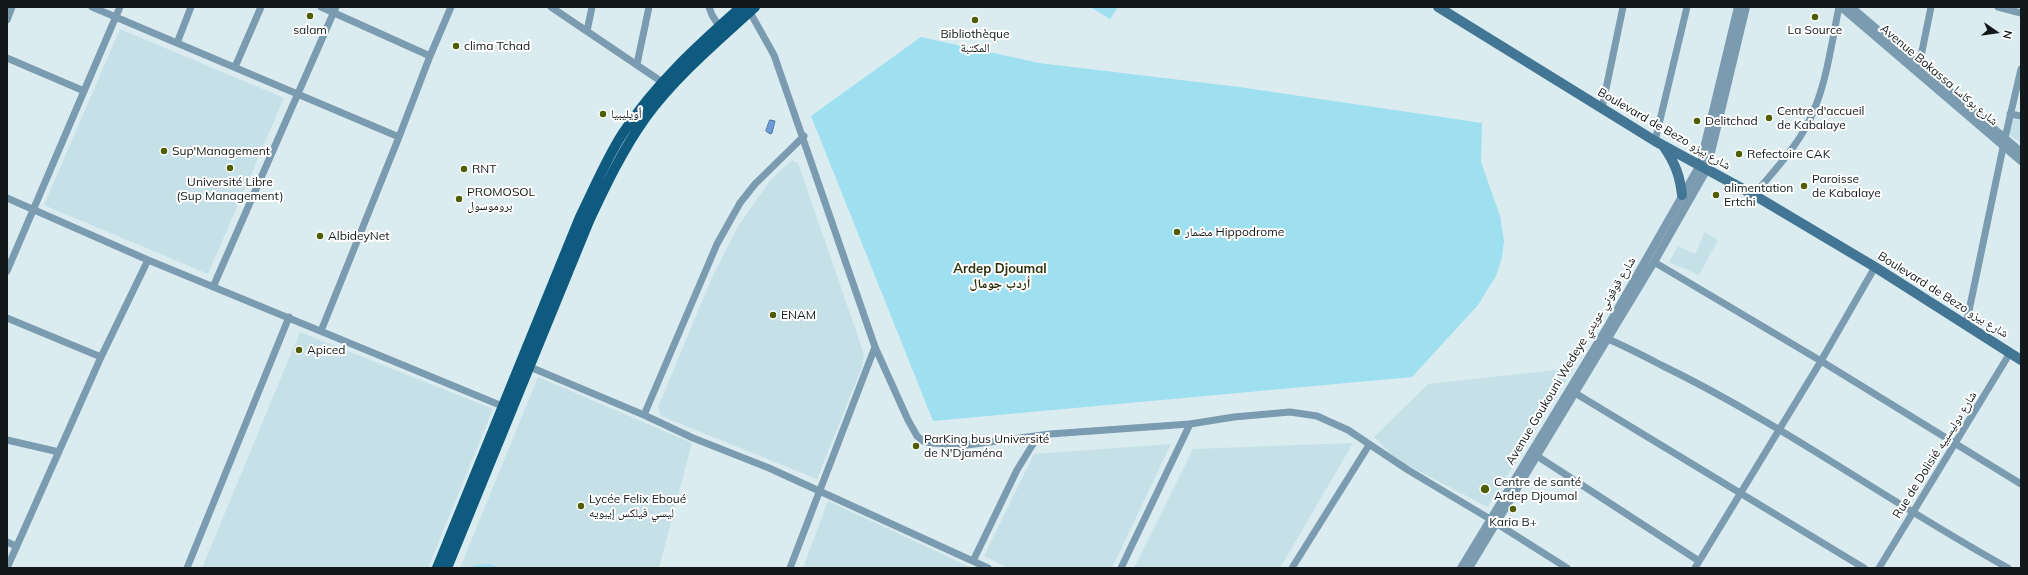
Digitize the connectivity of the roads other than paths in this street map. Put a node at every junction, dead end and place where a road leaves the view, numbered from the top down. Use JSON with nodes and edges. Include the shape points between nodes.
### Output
{"nodes":[{"id":1,"x":12,"y":7,"type":"edge"},
{"id":2,"x":92,"y":7,"type":"edge"},
{"id":3,"x":120,"y":7,"type":"edge"},
{"id":4,"x":191,"y":7,"type":"edge"},
{"id":5,"x":262,"y":7,"type":"edge"},
{"id":6,"x":320,"y":7,"type":"edge"},
{"id":7,"x":451,"y":7,"type":"edge"},
{"id":8,"x":552,"y":7,"type":"edge"},
{"id":9,"x":592,"y":7,"type":"edge"},
{"id":10,"x":648,"y":7,"type":"edge"},
{"id":11,"x":709,"y":7,"type":"edge"},
{"id":12,"x":1438,"y":7,"type":"edge"},
{"id":13,"x":1623,"y":7,"type":"edge"},
{"id":14,"x":1686,"y":7,"type":"edge"},
{"id":15,"x":1738,"y":7,"type":"edge"},
{"id":16,"x":1746,"y":7,"type":"edge"},
{"id":17,"x":1840,"y":7,"type":"edge"},
{"id":18,"x":1851,"y":7,"type":"edge"},
{"id":19,"x":1932,"y":7,"type":"edge"},
{"id":20,"x":1998,"y":7,"type":"edge"},
{"id":21,"x":749,"y":8,"type":"edge"},
{"id":22,"x":335,"y":10,"type":"edge"},
{"id":23,"x":2021,"y":13,"type":"edge"},
{"id":24,"x":116,"y":17,"type":"junction"},
{"id":25,"x":7,"y":20,"type":"edge"},
{"id":26,"x":719,"y":26,"type":"junction"},
{"id":27,"x":587,"y":31,"type":"junction"},
{"id":28,"x":176,"y":43,"type":"junction"},
{"id":29,"x":430,"y":56,"type":"junction"},
{"id":30,"x":7,"y":58,"type":"edge"},
{"id":31,"x":637,"y":64,"type":"junction"},
{"id":32,"x":1919,"y":66,"type":"junction"},
{"id":33,"x":235,"y":67,"type":"junction"},
{"id":34,"x":2021,"y":69,"type":"edge"},
{"id":35,"x":666,"y":84,"type":"junction"},
{"id":36,"x":84,"y":91,"type":"junction"},
{"id":37,"x":298,"y":94,"type":"junction"},
{"id":38,"x":1602,"y":108,"type":"junction"},
{"id":39,"x":2010,"y":114,"type":"junction"},
{"id":40,"x":2021,"y":116,"type":"edge"},
{"id":41,"x":804,"y":136,"type":"junction"},
{"id":42,"x":399,"y":137,"type":"junction"},
{"id":43,"x":2004,"y":142,"type":"junction"},
{"id":44,"x":1659,"y":143,"type":"junction"},
{"id":45,"x":2021,"y":152,"type":"edge"},
{"id":46,"x":2021,"y":161,"type":"edge"},
{"id":47,"x":604,"y":167,"type":"junction"},
{"id":48,"x":1703,"y":167,"type":"junction"},
{"id":49,"x":613,"y":172,"type":"junction"},
{"id":50,"x":1682,"y":195,"type":"junction"},
{"id":51,"x":1754,"y":195,"type":"junction"},
{"id":52,"x":7,"y":198,"type":"edge"},
{"id":53,"x":34,"y":209,"type":"junction"},
{"id":54,"x":148,"y":260,"type":"junction"},
{"id":55,"x":1654,"y":262,"type":"junction"},
{"id":56,"x":1875,"y":268,"type":"junction"},
{"id":57,"x":7,"y":271,"type":"edge"},
{"id":58,"x":214,"y":287,"type":"junction"},
{"id":59,"x":289,"y":317,"type":"junction"},
{"id":60,"x":7,"y":318,"type":"edge"},
{"id":61,"x":1966,"y":325,"type":"junction"},
{"id":62,"x":321,"y":331,"type":"junction"},
{"id":63,"x":1604,"y":338,"type":"junction"},
{"id":64,"x":875,"y":347,"type":"junction"},
{"id":65,"x":2010,"y":353,"type":"junction"},
{"id":66,"x":101,"y":357,"type":"junction"},
{"id":67,"x":2021,"y":360,"type":"edge"},
{"id":68,"x":1821,"y":361,"type":"junction"},
{"id":69,"x":530,"y":367,"type":"junction"},
{"id":70,"x":1575,"y":393,"type":"junction"},
{"id":71,"x":502,"y":406,"type":"junction"},
{"id":72,"x":512,"y":410,"type":"junction"},
{"id":73,"x":644,"y":415,"type":"junction"},
{"id":74,"x":1190,"y":424,"type":"junction"},
{"id":75,"x":1779,"y":429,"type":"junction"},
{"id":76,"x":1038,"y":436,"type":"junction"},
{"id":77,"x":7,"y":440,"type":"edge"},
{"id":78,"x":1955,"y":442,"type":"junction"},
{"id":79,"x":1369,"y":445,"type":"junction"},
{"id":80,"x":59,"y":452,"type":"junction"},
{"id":81,"x":1537,"y":456,"type":"junction"},
{"id":82,"x":2021,"y":484,"type":"edge"},
{"id":83,"x":820,"y":492,"type":"junction"},
{"id":84,"x":1741,"y":494,"type":"junction"},
{"id":85,"x":1912,"y":513,"type":"junction"},
{"id":86,"x":1493,"y":521,"type":"junction"},
{"id":87,"x":453,"y":539,"type":"junction"},
{"id":88,"x":7,"y":542,"type":"edge"},
{"id":89,"x":16,"y":546,"type":"junction"},
{"id":90,"x":973,"y":560,"type":"junction"},
{"id":91,"x":1699,"y":561,"type":"junction"},
{"id":92,"x":7,"y":568,"type":"edge"},
{"id":93,"x":187,"y":568,"type":"edge"},
{"id":94,"x":436,"y":568,"type":"edge"},
{"id":95,"x":447,"y":568,"type":"edge"},
{"id":96,"x":790,"y":568,"type":"edge"},
{"id":97,"x":988,"y":568,"type":"edge"},
{"id":98,"x":1121,"y":568,"type":"edge"},
{"id":99,"x":1292,"y":568,"type":"edge"},
{"id":100,"x":1461,"y":568,"type":"edge"},
{"id":101,"x":1469,"y":568,"type":"edge"},
{"id":102,"x":1567,"y":568,"type":"edge"},
{"id":103,"x":1694,"y":568,"type":"edge"},
{"id":104,"x":1864,"y":568,"type":"edge"},
{"id":105,"x":1879,"y":568,"type":"edge"},
{"id":106,"x":2008,"y":568,"type":"edge"}],
"edges":[{"from":1,"to":25,"type":"street"},
{"from":2,"to":24,"type":"street"},
{"from":3,"to":24,"type":"street"},
{"from":4,"to":28,"type":"street"},
{"from":5,"to":33,"type":"street"},
{"from":6,"to":22,"type":"street"},
{"from":7,"to":29,"type":"street"},
{"from":8,"to":27,"type":"street"},
{"from":9,"to":27,"type":"street"},
{"from":10,"to":31,"type":"street"},
{"from":11,"to":26,"type":"street"},
{"from":12,"to":38,"type":"main road","name":"Boulevard de Bezo شارع بيزو"},
{"from":13,"to":38,"type":"street"},
{"from":14,"to":44,"type":"street"},
{"from":15,"to":48,"type":"street"},
{"from":16,"to":48,"type":"street"},
{"from":17,"to":43,"type":"street","name":"Avenue Bokassa شارع بوكاسا"},
{"from":17,"to":51,"type":"street","via":[[1817,101],[1807,125]]},
{"from":18,"to":32,"type":"street","name":"Avenue Bokassa شارع بوكاسا"},
{"from":19,"to":32,"type":"street"},
{"from":20,"to":23,"type":"street"},
{"from":21,"to":26,"type":"main road"},
{"from":21,"to":35,"type":"main road"},
{"from":21,"to":41,"type":"street","via":[[774,55]]},
{"from":22,"to":29,"type":"street"},
{"from":22,"to":37,"type":"street"},
{"from":24,"to":28,"type":"street"},
{"from":24,"to":36,"type":"street"},
{"from":26,"to":35,"type":"main road"},
{"from":27,"to":31,"type":"street"},
{"from":28,"to":33,"type":"street"},
{"from":29,"to":42,"type":"street"},
{"from":30,"to":36,"type":"street"},
{"from":31,"to":35,"type":"street"},
{"from":32,"to":43,"type":"street","name":"Avenue Bokassa شارع بوكاسا"},
{"from":33,"to":37,"type":"street"},
{"from":34,"to":39,"type":"street"},
{"from":35,"to":47,"type":"main road","via":[[623,133]]},
{"from":35,"to":49,"type":"main road"},
{"from":36,"to":53,"type":"street"},
{"from":37,"to":42,"type":"street"},
{"from":37,"to":58,"type":"street"},
{"from":38,"to":44,"type":"main road","name":"Boulevard de Bezo شارع بيزو"},
{"from":39,"to":40,"type":"street"},
{"from":39,"to":43,"type":"street"},
{"from":41,"to":64,"type":"street"},
{"from":41,"to":73,"type":"street","via":[[755,184],[728,223]]},
{"from":42,"to":62,"type":"street"},
{"from":43,"to":45,"type":"street","name":"Avenue Bokassa شارع بوكاسا"},
{"from":43,"to":46,"type":"street","name":"Avenue Bokassa شارع بوكاسا"},
{"from":43,"to":61,"type":"street"},
{"from":44,"to":48,"type":"main road","name":"Boulevard de Bezo شارع بيزو"},
{"from":44,"to":50,"type":"main road","via":[[1674,162],[1681,180]]},
{"from":47,"to":49,"type":"main road"},
{"from":47,"to":71,"type":"main road","via":[[580,217]]},
{"from":48,"to":50,"type":"street","name":"Avenue Goukouni Wedeye شارع قوقوني عويدي"},
{"from":48,"to":51,"type":"main road","name":"Boulevard de Bezo شارع بيزو"},
{"from":48,"to":55,"type":"street","name":"Avenue Goukouni Wedeye شارع قوقوني عويدي"},
{"from":49,"to":69,"type":"main road","via":[[589,221]]},
{"from":50,"to":63,"type":"street","name":"Avenue Goukouni Wedeye شارع قوقوني عويدي"},
{"from":51,"to":56,"type":"main road","name":"Boulevard de Bezo شارع بيزو"},
{"from":52,"to":53,"type":"street"},
{"from":53,"to":54,"type":"street"},
{"from":53,"to":57,"type":"street"},
{"from":54,"to":58,"type":"street"},
{"from":54,"to":66,"type":"street"},
{"from":55,"to":63,"type":"street","name":"Avenue Goukouni Wedeye شارع قوقوني عويدي"},
{"from":55,"to":68,"type":"street"},
{"from":56,"to":61,"type":"main road","name":"Boulevard de Bezo شارع بيزو"},
{"from":56,"to":68,"type":"street"},
{"from":58,"to":59,"type":"street"},
{"from":59,"to":62,"type":"street"},
{"from":59,"to":93,"type":"street"},
{"from":60,"to":66,"type":"street"},
{"from":61,"to":65,"type":"main road","name":"Boulevard de Bezo شارع بيزو"},
{"from":62,"to":71,"type":"street"},
{"from":63,"to":70,"type":"street","name":"Avenue Goukouni Wedeye شارع قوقوني عويدي"},
{"from":63,"to":75,"type":"street","via":[[1703,385]]},
{"from":63,"to":86,"type":"street","name":"Avenue Goukouni Wedeye شارع قوقوني عويدي"},
{"from":64,"to":76,"type":"street","via":[[908,420],[917,436],[923,440],[930,443],[967,444]]},
{"from":64,"to":83,"type":"street"},
{"from":65,"to":67,"type":"main road","name":"Boulevard de Bezo شارع بيزو"},
{"from":65,"to":78,"type":"street","name":"Rue de Dolisié شارع دوليسييه"},
{"from":66,"to":80,"type":"street"},
{"from":68,"to":75,"type":"street"},
{"from":68,"to":78,"type":"street"},
{"from":69,"to":72,"type":"main road"},
{"from":69,"to":73,"type":"street"},
{"from":70,"to":81,"type":"street","name":"Avenue Goukouni Wedeye شارع قوقوني عويدي"},
{"from":70,"to":84,"type":"street"},
{"from":71,"to":72,"type":"street"},
{"from":71,"to":87,"type":"main road"},
{"from":72,"to":87,"type":"main road"},
{"from":73,"to":83,"type":"street"},
{"from":74,"to":76,"type":"street"},
{"from":74,"to":79,"type":"street","via":[[1290,412],[1317,416]]},
{"from":74,"to":98,"type":"street"},
{"from":75,"to":84,"type":"street"},
{"from":75,"to":85,"type":"street"},
{"from":76,"to":90,"type":"street","via":[[1017,470]]},
{"from":77,"to":80,"type":"street"},
{"from":78,"to":82,"type":"street"},
{"from":78,"to":85,"type":"street","name":"Rue de Dolisié شارع دوليسييه"},
{"from":79,"to":86,"type":"street"},
{"from":79,"to":99,"type":"street"},
{"from":80,"to":89,"type":"street"},
{"from":81,"to":86,"type":"street","name":"Avenue Goukouni Wedeye شارع قوقوني عويدي"},
{"from":81,"to":91,"type":"street"},
{"from":83,"to":90,"type":"street"},
{"from":83,"to":96,"type":"street"},
{"from":84,"to":91,"type":"street"},
{"from":84,"to":104,"type":"street"},
{"from":85,"to":105,"type":"street","name":"Rue de Dolisié شارع دوليسييه"},
{"from":85,"to":106,"type":"street"},
{"from":86,"to":100,"type":"street","name":"Avenue Goukouni Wedeye شارع قوقوني عويدي"},
{"from":86,"to":101,"type":"street","name":"Avenue Goukouni Wedeye شارع قوقوني عويدي"},
{"from":86,"to":102,"type":"street"},
{"from":87,"to":94,"type":"main road"},
{"from":87,"to":95,"type":"main road"},
{"from":88,"to":89,"type":"street"},
{"from":89,"to":92,"type":"street"},
{"from":90,"to":97,"type":"street"},
{"from":91,"to":103,"type":"street"}]}
